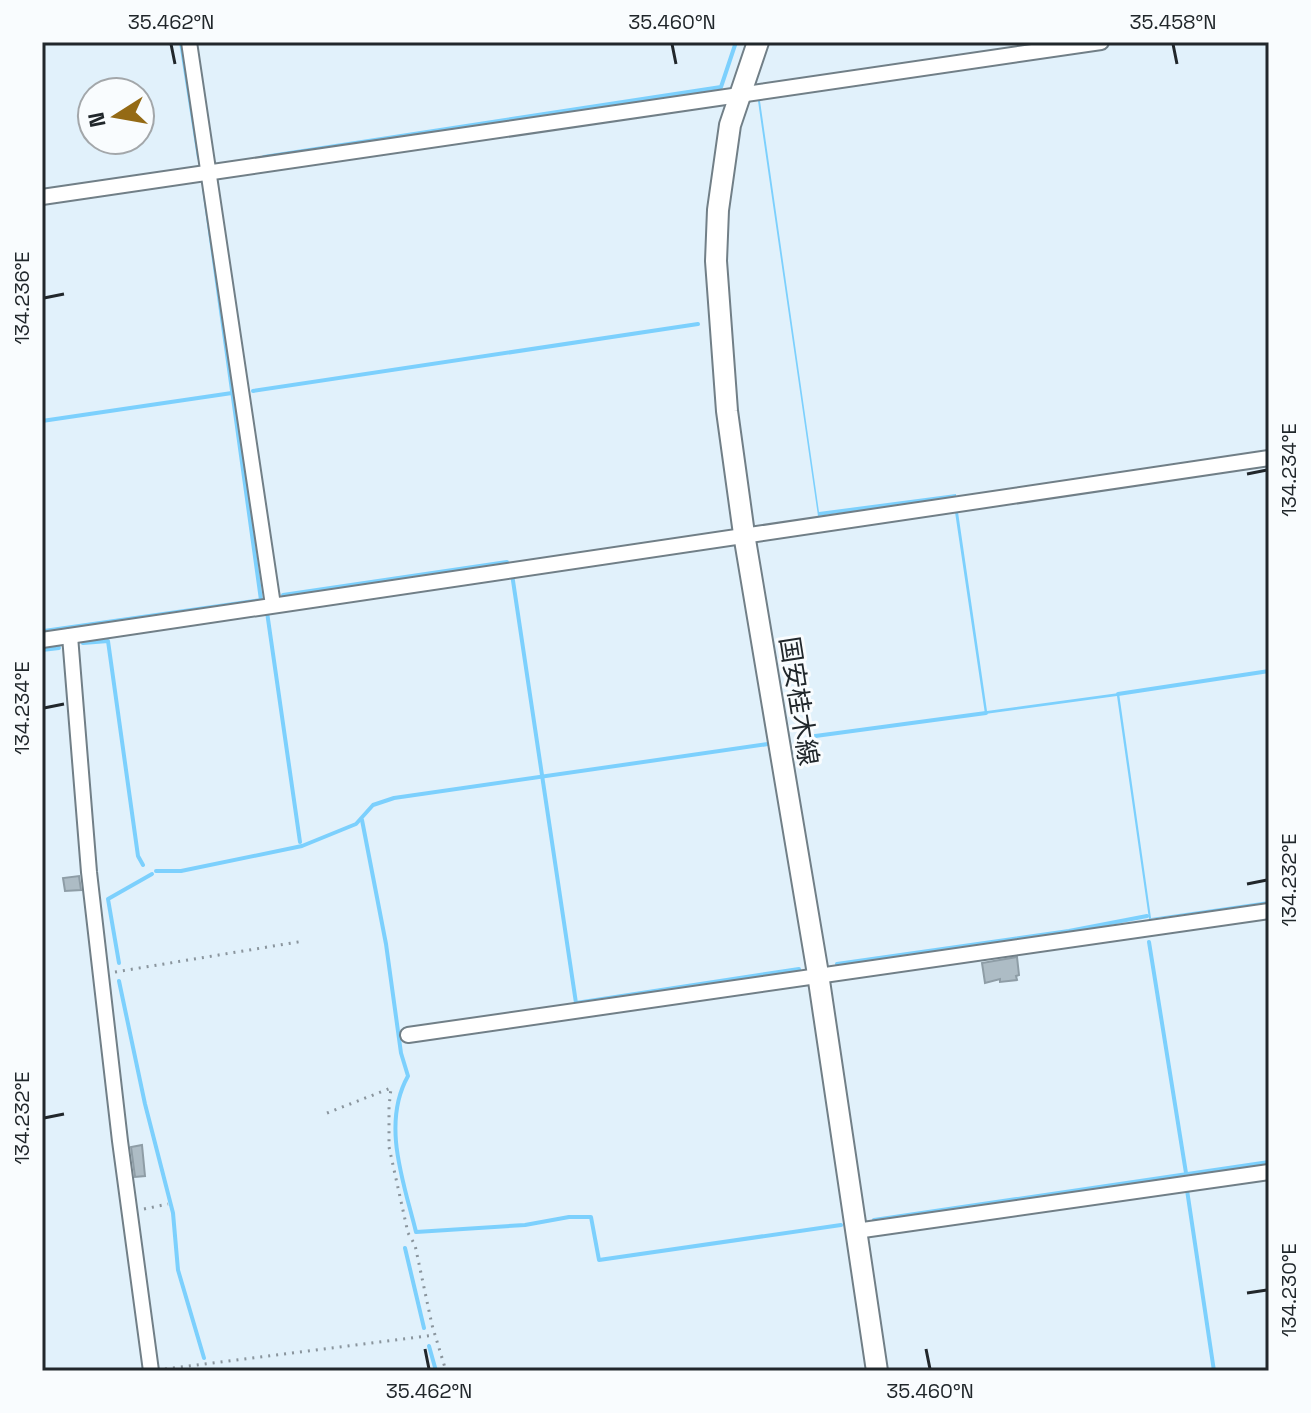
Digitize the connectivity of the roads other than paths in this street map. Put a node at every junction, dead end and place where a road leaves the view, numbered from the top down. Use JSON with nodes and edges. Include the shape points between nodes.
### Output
{"nodes":[{"id":1,"x":189,"y":42,"type":"edge"},
{"id":2,"x":758,"y":42,"type":"edge"},
{"id":3,"x":1101,"y":42,"type":"edge"},
{"id":4,"x":740,"y":93,"type":"junction"},
{"id":5,"x":208,"y":171,"type":"junction"},
{"id":6,"x":42,"y":197,"type":"edge"},
{"id":7,"x":1269,"y":458,"type":"edge"},
{"id":8,"x":744,"y":534,"type":"junction"},
{"id":9,"x":273,"y":605,"type":"junction"},
{"id":10,"x":70,"y":636,"type":"junction"},
{"id":11,"x":42,"y":640,"type":"edge"},
{"id":12,"x":1269,"y":911,"type":"edge"},
{"id":13,"x":818,"y":974,"type":"junction"},
{"id":14,"x":408,"y":1035,"type":"dead end"},
{"id":15,"x":1269,"y":1172,"type":"edge"},
{"id":16,"x":856,"y":1231,"type":"junction"},
{"id":17,"x":153,"y":1371,"type":"edge"},
{"id":18,"x":877,"y":1371,"type":"edge"}],
"edges":[{"from":1,"to":5,"type":"street"},
{"from":2,"to":4,"type":"main road","name":"国安桂木線"},
{"from":3,"to":4,"type":"street"},
{"from":4,"to":5,"type":"street"},
{"from":4,"to":8,"type":"main road","name":"国安桂木線","via":[[723,168],[716,261],[727,411]]},
{"from":5,"to":6,"type":"street"},
{"from":5,"to":9,"type":"street"},
{"from":7,"to":8,"type":"street"},
{"from":8,"to":9,"type":"street"},
{"from":8,"to":13,"type":"main road","name":"国安桂木線"},
{"from":9,"to":10,"type":"street"},
{"from":10,"to":11,"type":"street"},
{"from":10,"to":17,"type":"street","via":[[101,974]]},
{"from":12,"to":13,"type":"street"},
{"from":13,"to":14,"type":"street"},
{"from":13,"to":16,"type":"main road","name":"国安桂木線"},
{"from":15,"to":16,"type":"street"},
{"from":16,"to":18,"type":"main road","name":"国安桂木線"}]}
